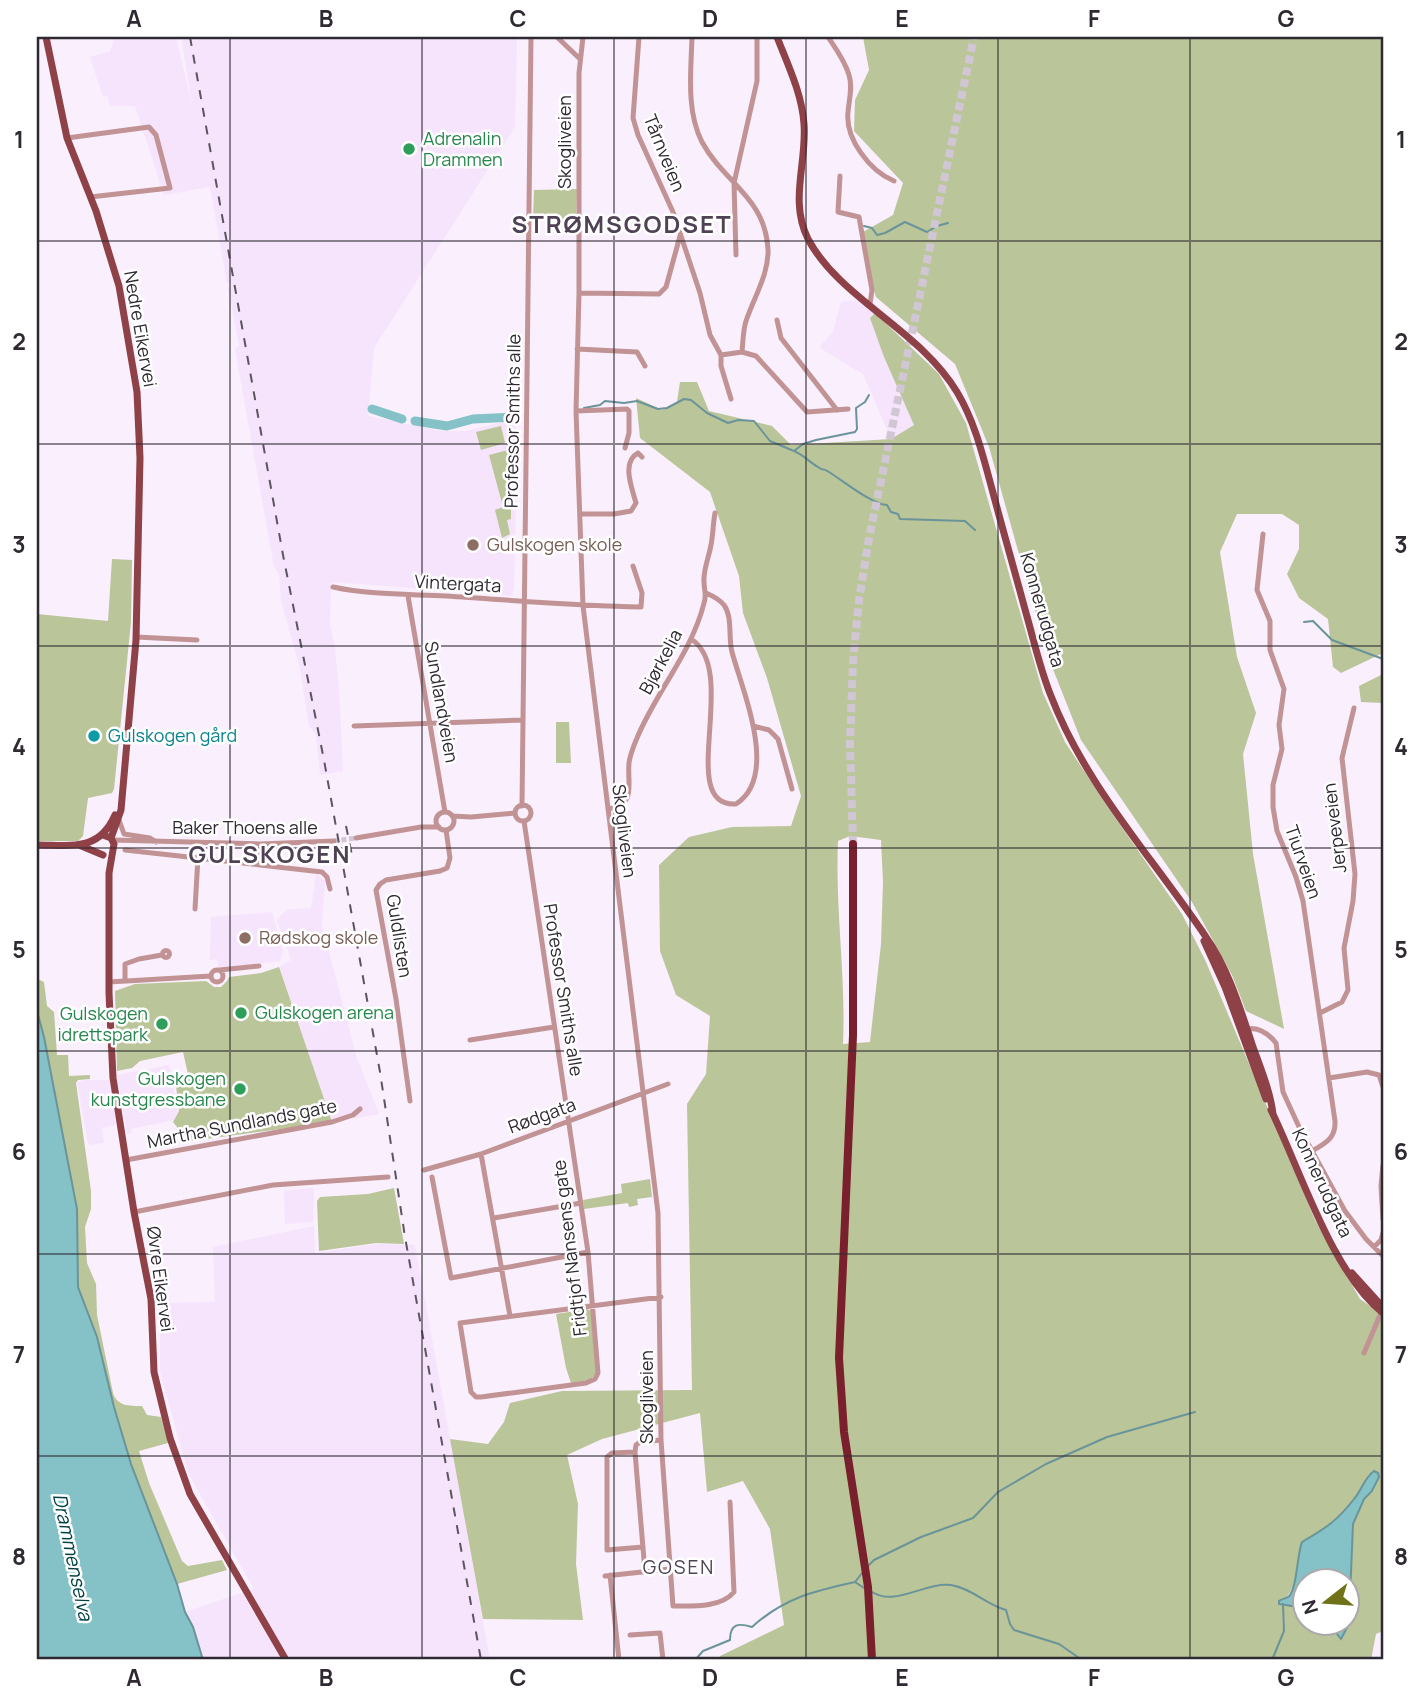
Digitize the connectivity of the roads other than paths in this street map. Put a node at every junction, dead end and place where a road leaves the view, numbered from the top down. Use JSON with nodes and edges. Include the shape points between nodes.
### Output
{"nodes":[{"id":1,"x":46,"y":37,"type":"edge"},
{"id":2,"x":531,"y":37,"type":"edge"},
{"id":3,"x":557,"y":37,"type":"edge"},
{"id":4,"x":583,"y":37,"type":"edge"},
{"id":5,"x":639,"y":37,"type":"edge"},
{"id":6,"x":692,"y":37,"type":"edge"},
{"id":7,"x":757,"y":37,"type":"edge"},
{"id":8,"x":777,"y":37,"type":"edge"},
{"id":9,"x":828,"y":37,"type":"edge"},
{"id":10,"x":580,"y":59,"type":"junction"},
{"id":11,"x":67,"y":138,"type":"junction"},
{"id":12,"x":840,"y":176,"type":"dead end"},
{"id":13,"x":894,"y":181,"type":"dead end"},
{"id":14,"x":734,"y":183,"type":"junction"},
{"id":15,"x":90,"y":197,"type":"junction"},
{"id":16,"x":680,"y":236,"type":"junction"},
{"id":17,"x":736,"y":255,"type":"dead end"},
{"id":18,"x":579,"y":293,"type":"junction"},
{"id":19,"x":870,"y":304,"type":"junction"},
{"id":20,"x":777,"y":320,"type":"dead end"},
{"id":21,"x":577,"y":349,"type":"junction"},
{"id":22,"x":742,"y":352,"type":"junction"},
{"id":23,"x":722,"y":355,"type":"junction"},
{"id":24,"x":645,"y":366,"type":"dead end"},
{"id":25,"x":732,"y":398,"type":"dead end"},
{"id":26,"x":848,"y":409,"type":"dead end"},
{"id":27,"x":837,"y":410,"type":"junction"},
{"id":28,"x":576,"y":411,"type":"junction"},
{"id":29,"x":625,"y":448,"type":"dead end"},
{"id":30,"x":642,"y":457,"type":"dead end"},
{"id":31,"x":715,"y":513,"type":"dead end"},
{"id":32,"x":580,"y":514,"type":"junction"},
{"id":33,"x":1263,"y":534,"type":"dead end"},
{"id":34,"x":633,"y":566,"type":"dead end"},
{"id":35,"x":333,"y":587,"type":"dead end"},
{"id":36,"x":706,"y":593,"type":"junction"},
{"id":37,"x":408,"y":596,"type":"junction"},
{"id":38,"x":525,"y":602,"type":"junction"},
{"id":39,"x":583,"y":606,"type":"junction"},
{"id":40,"x":136,"y":637,"type":"junction"},
{"id":41,"x":691,"y":639,"type":"junction"},
{"id":42,"x":197,"y":640,"type":"dead end"},
{"id":43,"x":1354,"y":708,"type":"dead end"},
{"id":44,"x":523,"y":720,"type":"junction"},
{"id":45,"x":430,"y":723,"type":"junction"},
{"id":46,"x":354,"y":726,"type":"dead end"},
{"id":47,"x":753,"y":726,"type":"junction"},
{"id":48,"x":793,"y":789,"type":"dead end"},
{"id":49,"x":120,"y":806,"type":"junction"},
{"id":50,"x":522,"y":806,"type":"junction"},
{"id":51,"x":608,"y":809,"type":"junction"},
{"id":52,"x":446,"y":812,"type":"junction"},
{"id":53,"x":515,"y":813,"type":"junction"},
{"id":54,"x":452,"y":816,"type":"junction"},
{"id":55,"x":118,"y":817,"type":"junction"},
{"id":56,"x":471,"y":817,"type":"junction"},
{"id":57,"x":437,"y":818,"type":"junction"},
{"id":58,"x":524,"y":821,"type":"junction"},
{"id":59,"x":453,"y":825,"type":"junction"},
{"id":60,"x":421,"y":827,"type":"junction"},
{"id":61,"x":443,"y":828,"type":"junction"},
{"id":62,"x":356,"y":838,"type":"tunnel mouth"},
{"id":63,"x":95,"y":841,"type":"junction"},
{"id":64,"x":334,"y":841,"type":"tunnel mouth"},
{"id":65,"x":156,"y":842,"type":"junction"},
{"id":66,"x":110,"y":843,"type":"junction"},
{"id":67,"x":261,"y":844,"type":"junction"},
{"id":68,"x":853,"y":844,"type":"tunnel mouth"},
{"id":69,"x":37,"y":845,"type":"edge"},
{"id":70,"x":78,"y":845,"type":"junction"},
{"id":71,"x":125,"y":850,"type":"dead end"},
{"id":72,"x":100,"y":853,"type":"junction"},
{"id":73,"x":198,"y":857,"type":"junction"},
{"id":74,"x":260,"y":865,"type":"junction"},
{"id":75,"x":109,"y":873,"type":"junction"},
{"id":76,"x":330,"y":889,"type":"dead end"},
{"id":77,"x":195,"y":909,"type":"dead end"},
{"id":78,"x":162,"y":955,"type":"dead end"},
{"id":79,"x":259,"y":965,"type":"dead end"},
{"id":80,"x":220,"y":970,"type":"junction"},
{"id":81,"x":211,"y":976,"type":"junction"},
{"id":82,"x":125,"y":981,"type":"junction"},
{"id":83,"x":108,"y":982,"type":"junction"},
{"id":84,"x":1320,"y":1013,"type":"junction"},
{"id":85,"x":554,"y":1027,"type":"junction"},
{"id":86,"x":1246,"y":1033,"type":"junction"},
{"id":87,"x":470,"y":1040,"type":"dead end"},
{"id":88,"x":1329,"y":1078,"type":"junction"},
{"id":89,"x":668,"y":1084,"type":"dead end"},
{"id":90,"x":1383,"y":1087,"type":"edge"},
{"id":91,"x":644,"y":1093,"type":"junction"},
{"id":92,"x":410,"y":1101,"type":"dead end"},
{"id":93,"x":360,"y":1109,"type":"dead end"},
{"id":94,"x":568,"y":1120,"type":"junction"},
{"id":95,"x":1312,"y":1151,"type":"junction"},
{"id":96,"x":481,"y":1154,"type":"junction"},
{"id":97,"x":126,"y":1160,"type":"junction"},
{"id":98,"x":1383,"y":1165,"type":"edge"},
{"id":99,"x":424,"y":1170,"type":"dead end"},
{"id":100,"x":388,"y":1177,"type":"dead end"},
{"id":101,"x":432,"y":1177,"type":"dead end"},
{"id":102,"x":580,"y":1203,"type":"junction"},
{"id":103,"x":134,"y":1212,"type":"junction"},
{"id":104,"x":494,"y":1219,"type":"junction"},
{"id":105,"x":1383,"y":1219,"type":"edge"},
{"id":106,"x":1383,"y":1233,"type":"edge"},
{"id":107,"x":1374,"y":1247,"type":"junction"},
{"id":108,"x":588,"y":1252,"type":"junction"},
{"id":109,"x":1383,"y":1255,"type":"edge"},
{"id":110,"x":502,"y":1269,"type":"junction"},
{"id":111,"x":661,"y":1297,"type":"junction"},
{"id":112,"x":593,"y":1306,"type":"junction"},
{"id":113,"x":1382,"y":1310,"type":"edge"},
{"id":114,"x":510,"y":1316,"type":"junction"},
{"id":115,"x":1364,"y":1353,"type":"dead end"},
{"id":116,"x":661,"y":1440,"type":"junction"},
{"id":117,"x":635,"y":1452,"type":"junction"},
{"id":118,"x":730,"y":1502,"type":"dead end"},
{"id":119,"x":643,"y":1548,"type":"junction"},
{"id":120,"x":670,"y":1569,"type":"junction"},
{"id":121,"x":645,"y":1572,"type":"junction"},
{"id":122,"x":630,"y":1635,"type":"dead end"},
{"id":123,"x":286,"y":1660,"type":"edge"},
{"id":124,"x":619,"y":1660,"type":"edge"},
{"id":125,"x":663,"y":1660,"type":"edge"},
{"id":126,"x":870,"y":1660,"type":"edge"}],
"edges":[{"from":1,"to":11,"type":"main road","name":"Nedre Eikervei"},
{"from":2,"to":38,"type":"street","name":"Professor Smiths alle"},
{"from":3,"to":10,"type":"street"},
{"from":4,"to":10,"type":"street","name":"Skogliveien"},
{"from":5,"to":16,"type":"street","name":"Tårnveien","via":[[633,118]]},
{"from":6,"to":14,"type":"street","via":[[692,109],[701,141]]},
{"from":7,"to":14,"type":"street","via":[[757,81]]},
{"from":8,"to":19,"type":"main road","name":"Konnerudgata","via":[[803,113],[798,197],[803,226],[823,260]]},
{"from":9,"to":13,"type":"street","via":[[849,75],[848,121],[853,137],[866,160]]},
{"from":10,"to":18,"type":"street","name":"Skogliveien"},
{"from":11,"to":15,"type":"main road","name":"Nedre Eikervei"},
{"from":11,"to":15,"type":"street","via":[[149,128],[156,135],[170,188]]},
{"from":12,"to":19,"type":"street","via":[[838,212],[859,217],[872,290]]},
{"from":14,"to":17,"type":"street"},
{"from":14,"to":22,"type":"street","via":[[751,200],[768,251],[765,273],[745,323]]},
{"from":15,"to":40,"type":"main road","name":"Nedre Eikervei","via":[[121,298],[136,383],[141,458]]},
{"from":16,"to":18,"type":"street","via":[[666,287],[659,294]]},
{"from":16,"to":23,"type":"street","name":"Tårnveien","via":[[710,335]]},
{"from":18,"to":21,"type":"street","name":"Skogliveien"},
{"from":19,"to":86,"type":"main road","name":"Konnerudgata","via":[[937,365],[965,406],[1041,666],[1062,720],[1090,774],[1197,926]]},
{"from":20,"to":27,"type":"street","via":[[781,338]]},
{"from":21,"to":24,"type":"street","via":[[637,352]]},
{"from":21,"to":28,"type":"street","name":"Skogliveien"},
{"from":22,"to":23,"type":"street"},
{"from":22,"to":27,"type":"street","via":[[764,362],[807,412]]},
{"from":23,"to":25,"type":"street","name":"Tårnveien"},
{"from":26,"to":27,"type":"street"},
{"from":28,"to":29,"type":"street","via":[[627,409]]},
{"from":28,"to":32,"type":"street","name":"Skogliveien"},
{"from":30,"to":32,"type":"street","via":[[638,453],[630,461],[636,502],[631,511]]},
{"from":31,"to":36,"type":"street","name":"Bjørkelia"},
{"from":32,"to":39,"type":"street","name":"Skogliveien"},
{"from":33,"to":84,"type":"street","name":"Tiurveien","via":[[1257,590],[1270,621],[1270,650],[1284,689],[1279,725],[1282,749],[1273,807],[1277,831],[1299,883]]},
{"from":34,"to":39,"type":"street","name":"Vintergata","via":[[642,607]]},
{"from":35,"to":37,"type":"street","name":"Vintergata"},
{"from":36,"to":41,"type":"street","name":"Bjørkelia"},
{"from":36,"to":47,"type":"street","via":[[727,611],[732,652]]},
{"from":37,"to":38,"type":"street","name":"Vintergata"},
{"from":37,"to":45,"type":"street","name":"Sundlandveien"},
{"from":38,"to":39,"type":"street","name":"Vintergata"},
{"from":38,"to":44,"type":"street","name":"Professor Smiths alle"},
{"from":39,"to":51,"type":"street","name":"Skogliveien"},
{"from":40,"to":42,"type":"street"},
{"from":40,"to":49,"type":"main road","name":"Nedre Eikervei"},
{"from":41,"to":47,"type":"street","via":[[702,649],[711,684],[706,776],[715,796],[729,805],[743,800],[751,785],[756,744]]},
{"from":41,"to":51,"type":"street","name":"Bjørkelia","via":[[638,735],[629,764],[627,799]]},
{"from":43,"to":84,"type":"street","name":"Jerpeveien","via":[[1342,769],[1355,874],[1344,948],[1348,990],[1342,1002]]},
{"from":44,"to":45,"type":"street"},
{"from":44,"to":50,"type":"street","name":"Professor Smiths alle"},
{"from":45,"to":46,"type":"street"},
{"from":45,"to":52,"type":"street","name":"Sundlandveien"},
{"from":47,"to":48,"type":"street","via":[[769,730],[778,739]]},
{"from":49,"to":55,"type":"main road","name":"Nedre Eikervei"},
{"from":49,"to":66,"type":"main road","name":"Nedre Eikervei"},
{"from":50,"to":53,"type":"street"},
{"from":50,"to":58,"type":"street","via":[[530,811]]},
{"from":51,"to":91,"type":"street","name":"Skogliveien"},
{"from":52,"to":54,"type":"street"},
{"from":52,"to":57,"type":"street"},
{"from":53,"to":56,"type":"street"},
{"from":53,"to":58,"type":"street"},
{"from":54,"to":56,"type":"street"},
{"from":54,"to":59,"type":"street"},
{"from":55,"to":65,"type":"street","name":"Baker Thoens alle","via":[[124,834]]},
{"from":55,"to":66,"type":"main road","name":"Nedre Eikervei"},
{"from":56,"to":59,"type":"street"},
{"from":57,"to":60,"type":"street"},
{"from":57,"to":61,"type":"street"},
{"from":58,"to":85,"type":"street","name":"Professor Smiths alle"},
{"from":59,"to":61,"type":"street"},
{"from":60,"to":61,"type":"street"},
{"from":60,"to":62,"type":"street"},
{"from":61,"to":92,"type":"street","name":"Guldlisten","via":[[450,858],[447,868],[386,880],[376,890]]},
{"from":63,"to":66,"type":"main road"},
{"from":63,"to":70,"type":"main road"},
{"from":63,"to":72,"type":"main road","name":"Øvre Eikervei"},
{"from":64,"to":67,"type":"street","name":"Baker Thoens alle"},
{"from":65,"to":66,"type":"street","name":"Baker Thoens alle"},
{"from":65,"to":67,"type":"street","name":"Baker Thoens alle"},
{"from":66,"to":72,"type":"main road"},
{"from":66,"to":75,"type":"main road","name":"Øvre Eikervei"},
{"from":67,"to":74,"type":"street"},
{"from":68,"to":126,"type":"highway","via":[[854,973],[838,1389],[867,1572]]},
{"from":69,"to":70,"type":"main road"},
{"from":70,"to":72,"type":"main road"},
{"from":71,"to":73,"type":"street"},
{"from":72,"to":75,"type":"main road","name":"Øvre Eikervei"},
{"from":73,"to":74,"type":"street"},
{"from":73,"to":77,"type":"street"},
{"from":74,"to":76,"type":"street","via":[[322,872]]},
{"from":75,"to":83,"type":"main road","name":"Øvre Eikervei"},
{"from":78,"to":82,"type":"street","via":[[125,964]]},
{"from":79,"to":80,"type":"street"},
{"from":80,"to":81,"type":"street"},
{"from":80,"to":81,"type":"street","via":[[224,975],[220,982]]},
{"from":81,"to":82,"type":"street"},
{"from":82,"to":83,"type":"street"},
{"from":83,"to":97,"type":"main road","name":"Øvre Eikervei","via":[[113,1078]]},
{"from":84,"to":88,"type":"street","name":"Tiurveien"},
{"from":85,"to":87,"type":"street"},
{"from":85,"to":94,"type":"street","name":"Professor Smiths alle"},
{"from":86,"to":95,"type":"street","via":[[1270,1037],[1277,1047],[1286,1099]]},
{"from":86,"to":113,"type":"main road","name":"Konnerudgata","via":[[1256,1074],[1320,1219],[1358,1289]]},
{"from":88,"to":90,"type":"street","via":[[1372,1072],[1379,1075]]},
{"from":88,"to":95,"type":"street","name":"Tiurveien","via":[[1335,1131]]},
{"from":89,"to":91,"type":"street","name":"Rødgata"},
{"from":91,"to":94,"type":"street","name":"Rødgata"},
{"from":91,"to":111,"type":"street","name":"Skogliveien","via":[[659,1213]]},
{"from":93,"to":97,"type":"street","name":"Martha Sundlands gate","via":[[332,1122]]},
{"from":94,"to":96,"type":"street","name":"Rødgata"},
{"from":94,"to":102,"type":"street","name":"Fridtjof Nansens gate"},
{"from":95,"to":107,"type":"street","via":[[1345,1211]]},
{"from":96,"to":99,"type":"street","name":"Rødgata"},
{"from":96,"to":104,"type":"street"},
{"from":97,"to":103,"type":"main road","name":"Øvre Eikervei"},
{"from":98,"to":105,"type":"street"},
{"from":100,"to":103,"type":"street","via":[[273,1185]]},
{"from":101,"to":110,"type":"street","via":[[451,1278]]},
{"from":102,"to":104,"type":"street"},
{"from":102,"to":108,"type":"street","name":"Fridtjof Nansens gate"},
{"from":103,"to":123,"type":"main road","name":"Øvre Eikervei","via":[[151,1299],[154,1372],[179,1469]]},
{"from":104,"to":110,"type":"street"},
{"from":106,"to":107,"type":"street"},
{"from":107,"to":109,"type":"street"},
{"from":108,"to":110,"type":"street"},
{"from":108,"to":112,"type":"street","name":"Fridtjof Nansens gate"},
{"from":110,"to":114,"type":"street"},
{"from":111,"to":112,"type":"street"},
{"from":111,"to":116,"type":"street","name":"Skogliveien"},
{"from":112,"to":114,"type":"street"},
{"from":112,"to":114,"type":"street","name":"Fridtjof Nansens gate","via":[[595,1379],[476,1397],[471,1392],[460,1323]]},
{"from":113,"to":115,"type":"street"},
{"from":116,"to":117,"type":"street","via":[[640,1442]]},
{"from":116,"to":120,"type":"street","name":"Skogliveien"},
{"from":117,"to":119,"type":"street"},
{"from":117,"to":119,"type":"street","via":[[612,1453],[606,1461],[607,1550]]},
{"from":118,"to":120,"type":"street","name":"Skogliveien","via":[[734,1592],[729,1599],[673,1606]]},
{"from":119,"to":121,"type":"street"},
{"from":120,"to":121,"type":"street"},
{"from":121,"to":124,"type":"street","via":[[607,1575]]},
{"from":122,"to":125,"type":"street","via":[[660,1633]]}]}
